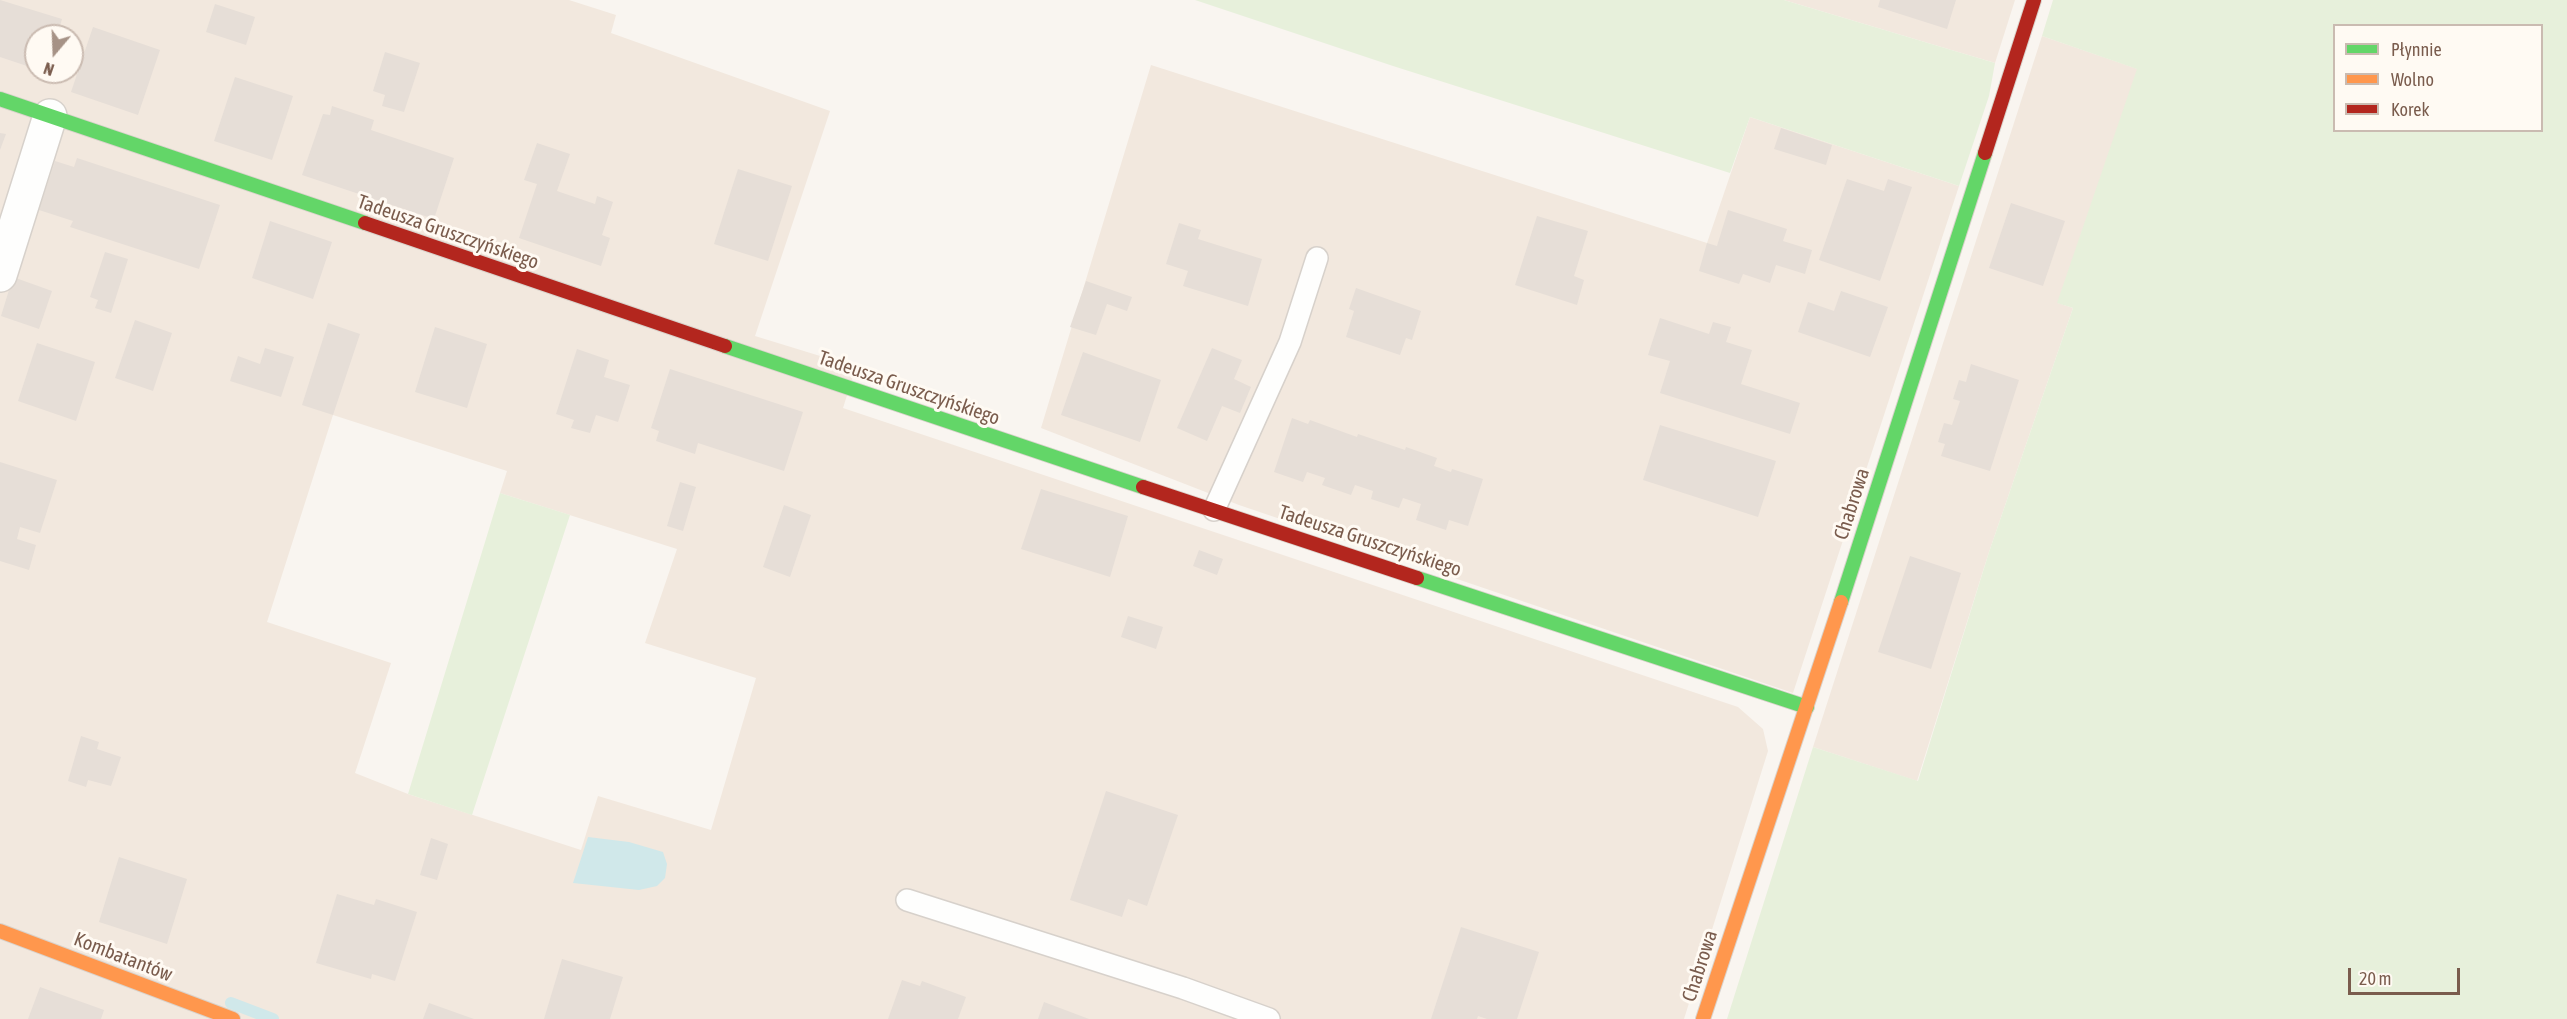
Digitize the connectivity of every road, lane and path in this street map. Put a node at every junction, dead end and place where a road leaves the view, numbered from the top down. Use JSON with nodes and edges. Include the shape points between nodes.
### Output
{"nodes":[{"id":1,"x":2034,"y":0,"type":"edge"},
{"id":2,"x":0,"y":99,"type":"edge"},
{"id":3,"x":50,"y":116,"type":"junction"},
{"id":4,"x":1317,"y":258,"type":"dead end"},
{"id":5,"x":0,"y":275,"type":"edge"},
{"id":6,"x":1214,"y":510,"type":"junction"},
{"id":7,"x":1807,"y":707,"type":"junction"},
{"id":8,"x":907,"y":900,"type":"dead end"},
{"id":9,"x":0,"y":931,"type":"edge"},
{"id":10,"x":233,"y":1019,"type":"edge"},
{"id":11,"x":1269,"y":1019,"type":"edge"},
{"id":12,"x":1703,"y":1019,"type":"edge"}],
"edges":[{"from":1,"to":7,"type":"street","name":"Chabrowa"},
{"from":2,"to":3,"type":"street","name":"Tadeusza Gruszczyńskiego"},
{"from":3,"to":5,"type":"street"},
{"from":3,"to":6,"type":"street","name":"Tadeusza Gruszczyńskiego"},
{"from":4,"to":6,"type":"lane","via":[[1290,342]]},
{"from":6,"to":7,"type":"street","name":"Tadeusza Gruszczyńskiego"},
{"from":7,"to":12,"type":"street","name":"Chabrowa"},
{"from":8,"to":11,"type":"lane"},
{"from":9,"to":10,"type":"street","name":"Kombatantów"}]}
